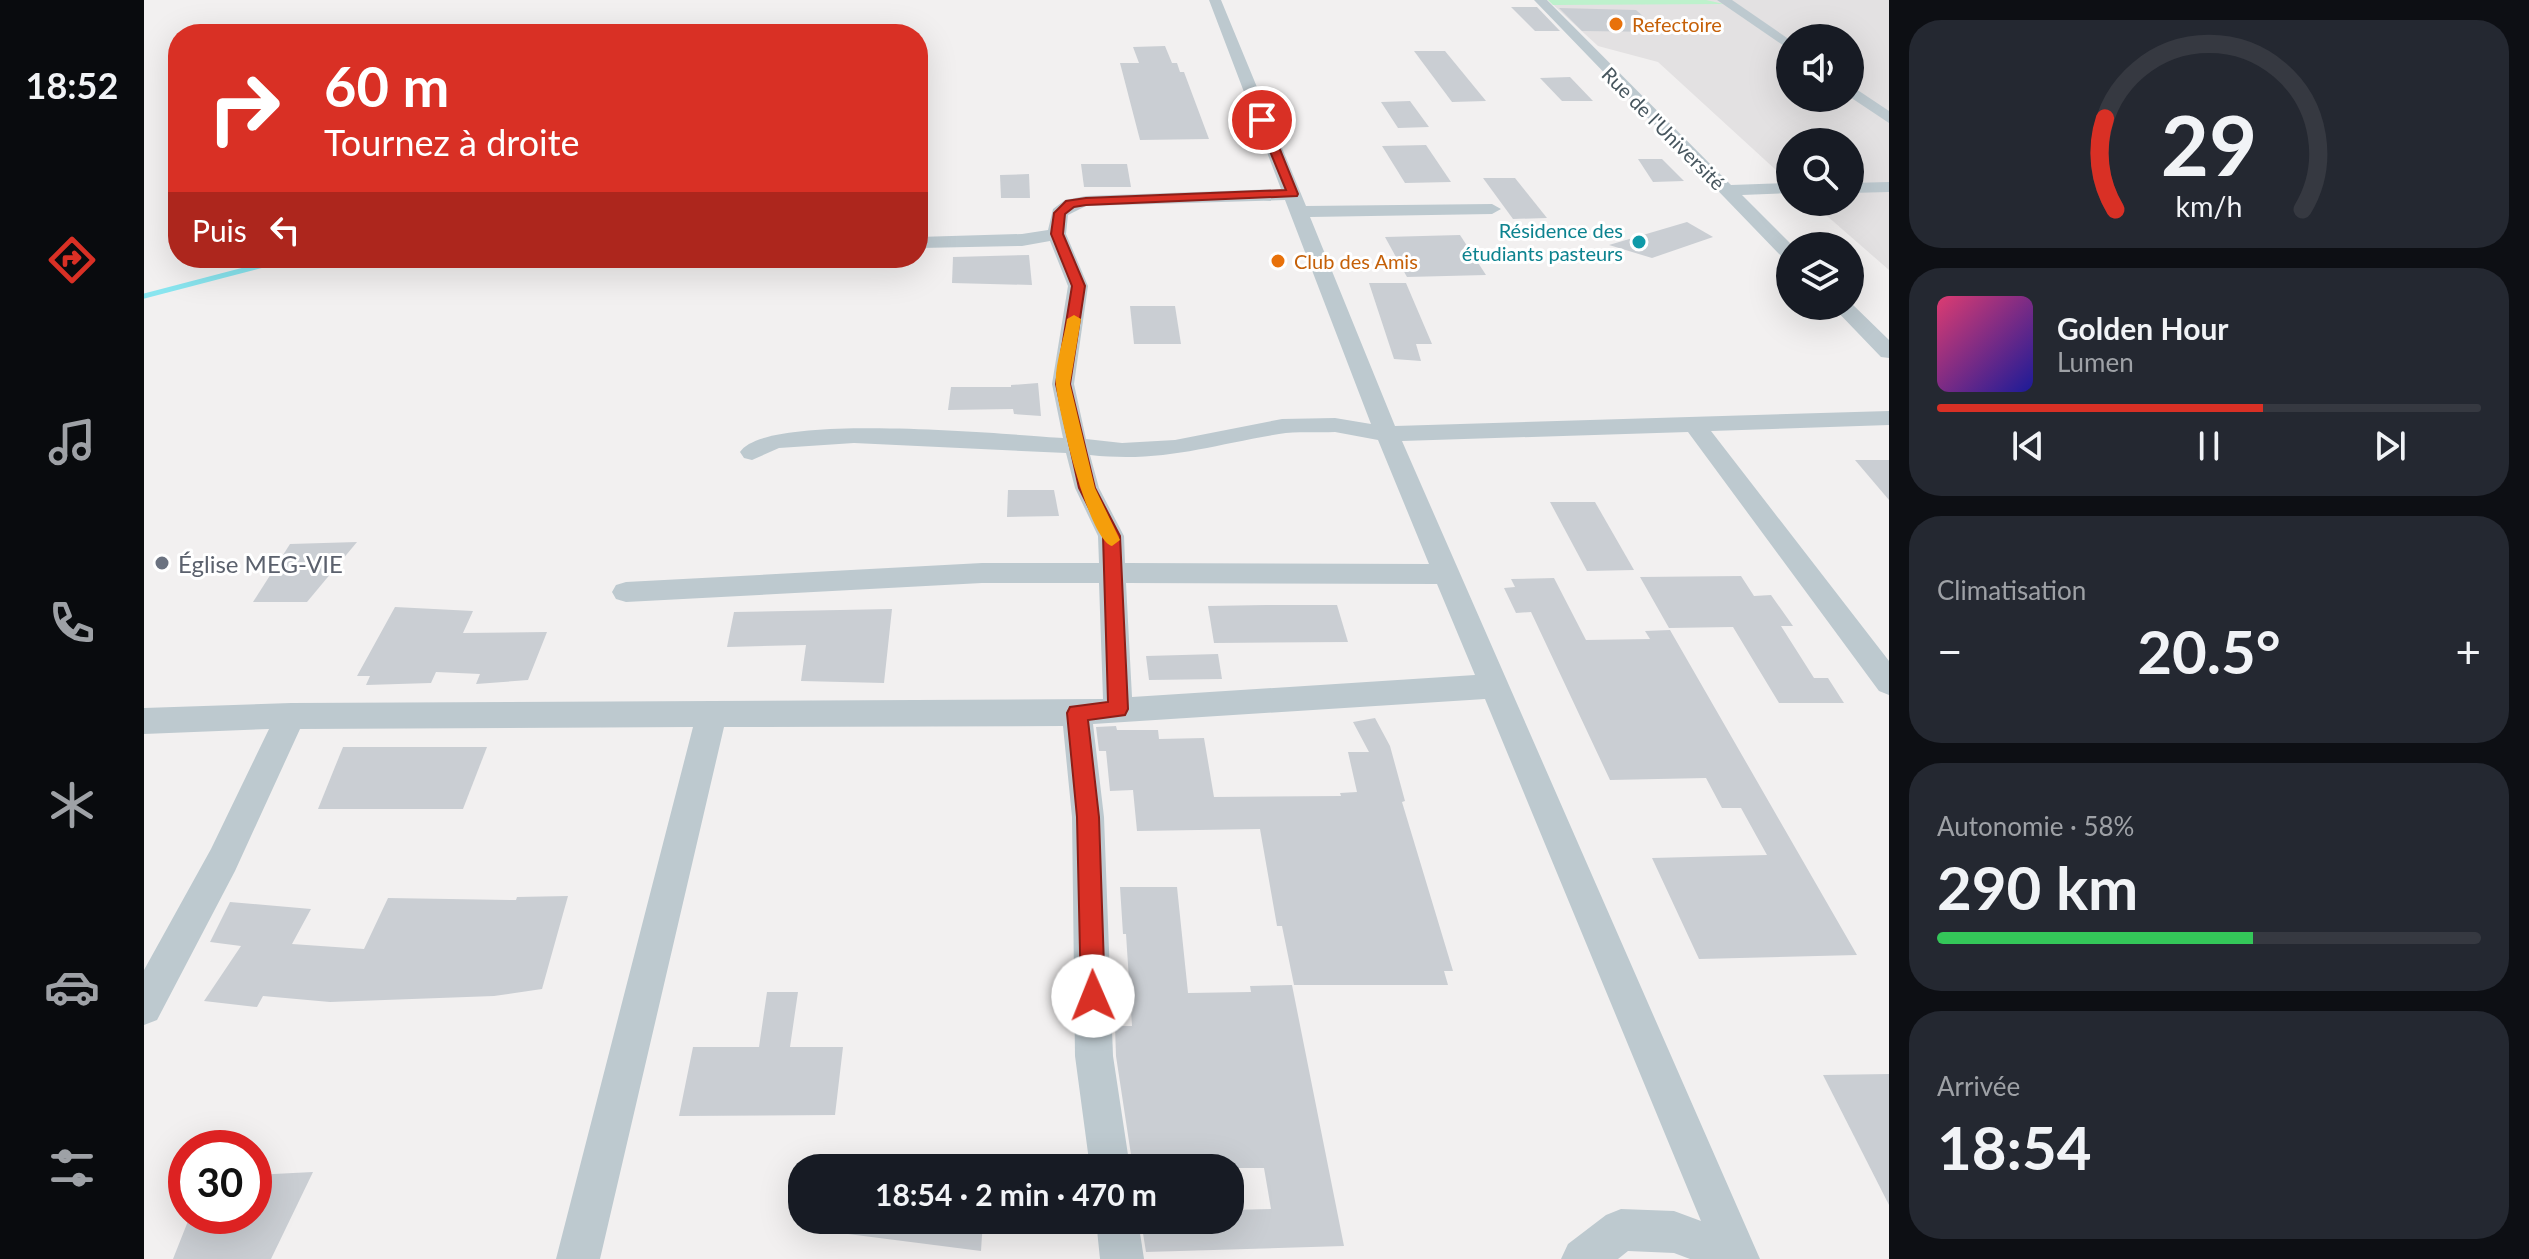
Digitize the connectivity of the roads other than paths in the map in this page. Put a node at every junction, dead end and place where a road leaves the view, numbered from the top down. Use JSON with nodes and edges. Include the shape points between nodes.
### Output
{"nodes":[{"id":1,"x":1215,"y":0,"type":"edge"},
{"id":2,"x":1540,"y":0,"type":"edge"},
{"id":3,"x":1723,"y":0,"type":"edge"},
{"id":4,"x":1776,"y":36,"type":"edge"},
{"id":5,"x":1864,"y":100,"type":"edge"},
{"id":6,"x":1889,"y":118,"type":"edge"},
{"id":7,"x":1889,"y":187,"type":"edge"},
{"id":8,"x":1776,"y":188,"type":"edge"},
{"id":9,"x":1864,"y":188,"type":"edge"},
{"id":10,"x":1725,"y":190,"type":"junction"},
{"id":11,"x":1296,"y":203,"type":"junction"},
{"id":12,"x":1492,"y":209,"type":"dead end"},
{"id":13,"x":1057,"y":234,"type":"junction"},
{"id":14,"x":1776,"y":240,"type":"edge"},
{"id":15,"x":928,"y":242,"type":"edge"},
{"id":16,"x":1856,"y":320,"type":"edge"},
{"id":17,"x":1889,"y":352,"type":"edge"},
{"id":18,"x":1889,"y":418,"type":"edge"},
{"id":19,"x":1696,"y":427,"type":"junction"},
{"id":20,"x":1387,"y":434,"type":"junction"},
{"id":21,"x":1076,"y":446,"type":"junction"},
{"id":22,"x":752,"y":452,"type":"dead end"},
{"id":23,"x":1114,"y":573,"type":"junction"},
{"id":24,"x":1447,"y":574,"type":"junction"},
{"id":25,"x":626,"y":592,"type":"dead end"},
{"id":26,"x":1889,"y":683,"type":"edge"},
{"id":27,"x":1495,"y":686,"type":"junction"},
{"id":28,"x":1118,"y":709,"type":"junction"},
{"id":29,"x":1077,"y":713,"type":"junction"},
{"id":30,"x":291,"y":716,"type":"junction"},
{"id":31,"x":711,"y":716,"type":"junction"},
{"id":32,"x":144,"y":721,"type":"edge"},
{"id":33,"x":144,"y":1007,"type":"edge"},
{"id":34,"x":1108,"y":1154,"type":"edge"},
{"id":35,"x":1119,"y":1234,"type":"edge"},
{"id":36,"x":1737,"y":1257,"type":"edge"},
{"id":37,"x":578,"y":1259,"type":"edge"},
{"id":38,"x":1122,"y":1259,"type":"edge"},
{"id":39,"x":1583,"y":1259,"type":"edge"}],
"edges":[{"from":1,"to":11,"type":"street"},
{"from":2,"to":10,"type":"street","name":"Rue de l'Université"},
{"from":3,"to":4,"type":"street"},
{"from":5,"to":6,"type":"street"},
{"from":7,"to":9,"type":"street"},
{"from":8,"to":10,"type":"street"},
{"from":10,"to":14,"type":"street","name":"Rue de l'Université"},
{"from":11,"to":12,"type":"street"},
{"from":11,"to":13,"type":"street","via":[[1071,204],[1059,213]]},
{"from":11,"to":20,"type":"street"},
{"from":13,"to":15,"type":"street"},
{"from":13,"to":21,"type":"street","via":[[1078,286],[1063,384]]},
{"from":16,"to":17,"type":"street"},
{"from":18,"to":19,"type":"street"},
{"from":19,"to":20,"type":"street"},
{"from":19,"to":26,"type":"street"},
{"from":20,"to":21,"type":"street","via":[[1335,425],[1282,426],[1175,448],[1122,451]]},
{"from":20,"to":24,"type":"street"},
{"from":21,"to":22,"type":"street","via":[[854,435],[774,441]]},
{"from":21,"to":23,"type":"street","via":[[1087,488],[1111,536]]},
{"from":23,"to":24,"type":"street"},
{"from":23,"to":25,"type":"street","via":[[982,573]]},
{"from":23,"to":28,"type":"street"},
{"from":24,"to":27,"type":"street"},
{"from":27,"to":28,"type":"street"},
{"from":27,"to":36,"type":"street"},
{"from":28,"to":29,"type":"street"},
{"from":29,"to":31,"type":"street"},
{"from":29,"to":34,"type":"street","via":[[1088,817],[1094,1056]]},
{"from":30,"to":31,"type":"street"},
{"from":30,"to":32,"type":"street"},
{"from":30,"to":33,"type":"street","via":[[223,860]]},
{"from":31,"to":37,"type":"street"},
{"from":35,"to":38,"type":"street"},
{"from":36,"to":39,"type":"street","via":[[1674,1232],[1621,1230]]}]}
